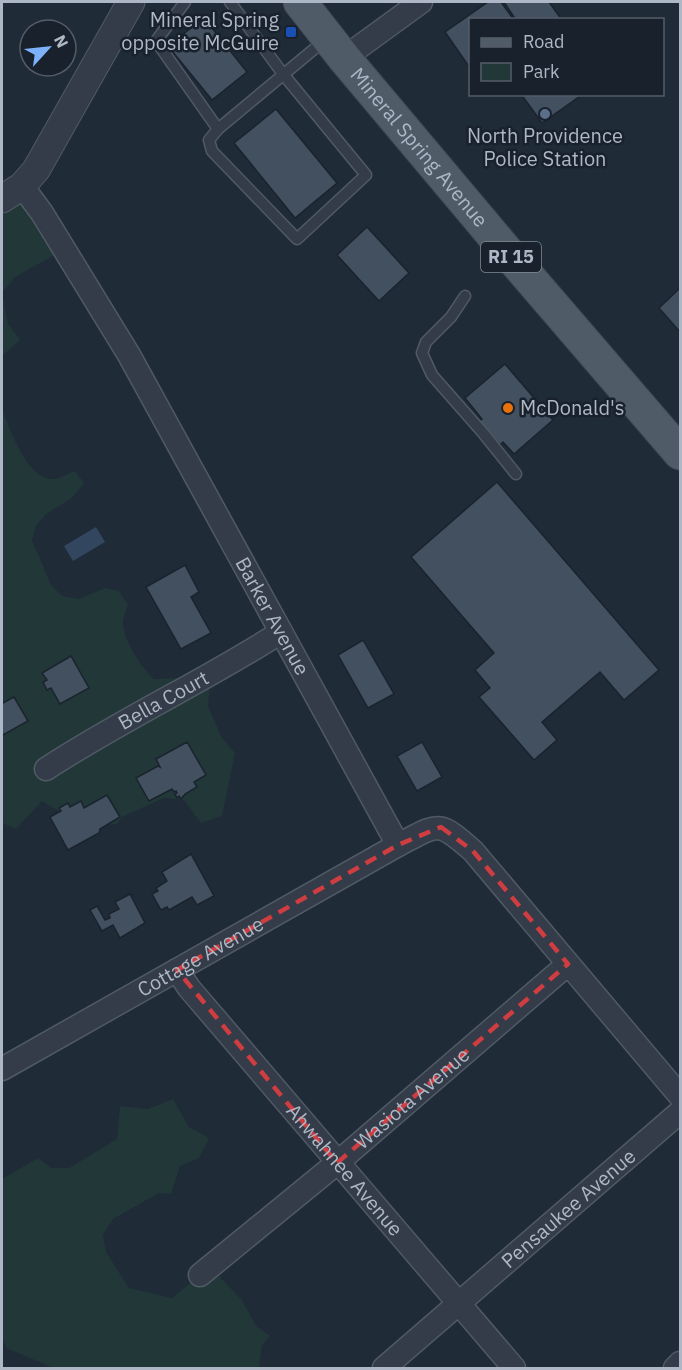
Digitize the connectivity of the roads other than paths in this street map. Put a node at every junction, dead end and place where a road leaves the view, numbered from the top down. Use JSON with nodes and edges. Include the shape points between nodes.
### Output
{"nodes":[{"id":1,"x":131,"y":2,"type":"edge"},
{"id":2,"x":184,"y":2,"type":"edge"},
{"id":3,"x":230,"y":2,"type":"edge"},
{"id":4,"x":300,"y":2,"type":"edge"},
{"id":5,"x":421,"y":2,"type":"edge"},
{"id":6,"x":336,"y":48,"type":"junction"},
{"id":7,"x":283,"y":75,"type":"junction"},
{"id":8,"x":218,"y":129,"type":"junction"},
{"id":9,"x":12,"y":192,"type":"edge"},
{"id":10,"x":465,"y":296,"type":"dead end"},
{"id":11,"x":681,"y":453,"type":"edge"},
{"id":12,"x":516,"y":474,"type":"dead end"},
{"id":13,"x":281,"y":632,"type":"junction"},
{"id":14,"x":46,"y":769,"type":"dead end"},
{"id":15,"x":398,"y":845,"type":"junction"},
{"id":16,"x":568,"y":964,"type":"junction"},
{"id":17,"x":177,"y":970,"type":"junction"},
{"id":18,"x":2,"y":1069,"type":"edge"},
{"id":19,"x":681,"y":1096,"type":"edge"},
{"id":20,"x":681,"y":1112,"type":"edge"},
{"id":21,"x":337,"y":1163,"type":"junction"},
{"id":22,"x":200,"y":1275,"type":"dead end"},
{"id":23,"x":458,"y":1303,"type":"junction"},
{"id":24,"x":681,"y":1364,"type":"edge"},
{"id":25,"x":384,"y":1368,"type":"edge"},
{"id":26,"x":514,"y":1368,"type":"edge"},
{"id":27,"x":675,"y":1368,"type":"edge"}],
"edges":[{"from":1,"to":9,"type":"street","via":[[36,170]]},
{"from":2,"to":8,"type":"lane","via":[[156,41]]},
{"from":3,"to":7,"type":"lane"},
{"from":4,"to":6,"type":"main road","name":"Mineral Spring Avenue","number":"RI 15"},
{"from":5,"to":6,"type":"street"},
{"from":6,"to":7,"type":"lane"},
{"from":6,"to":11,"type":"main road","name":"Mineral Spring Avenue","number":"RI 15"},
{"from":7,"to":8,"type":"lane"},
{"from":7,"to":8,"type":"lane","via":[[366,175],[297,239],[212,151],[209,140]]},
{"from":9,"to":13,"type":"street","name":"Barker Avenue","via":[[42,213],[129,356]]},
{"from":10,"to":12,"type":"lane","via":[[426,342],[422,353],[432,375]]},
{"from":13,"to":14,"type":"street","name":"Bella Court","via":[[93,738]]},
{"from":13,"to":15,"type":"street","name":"Barker Avenue"},
{"from":15,"to":16,"type":"street","via":[[430,828],[451,831]]},
{"from":15,"to":17,"type":"street","name":"Cottage Avenue"},
{"from":16,"to":19,"type":"street"},
{"from":16,"to":21,"type":"street","name":"Wasiota Avenue"},
{"from":17,"to":18,"type":"street","name":"Cottage Avenue"},
{"from":17,"to":21,"type":"street","name":"Ahwahnee Avenue"},
{"from":20,"to":23,"type":"street","name":"Pensaukee Avenue"},
{"from":21,"to":22,"type":"street","name":"Wasiota Avenue"},
{"from":21,"to":23,"type":"street","name":"Ahwahnee Avenue"},
{"from":23,"to":25,"type":"street","name":"Pensaukee Avenue"},
{"from":23,"to":26,"type":"street","name":"Ahwahnee Avenue"},
{"from":24,"to":27,"type":"street"}]}
